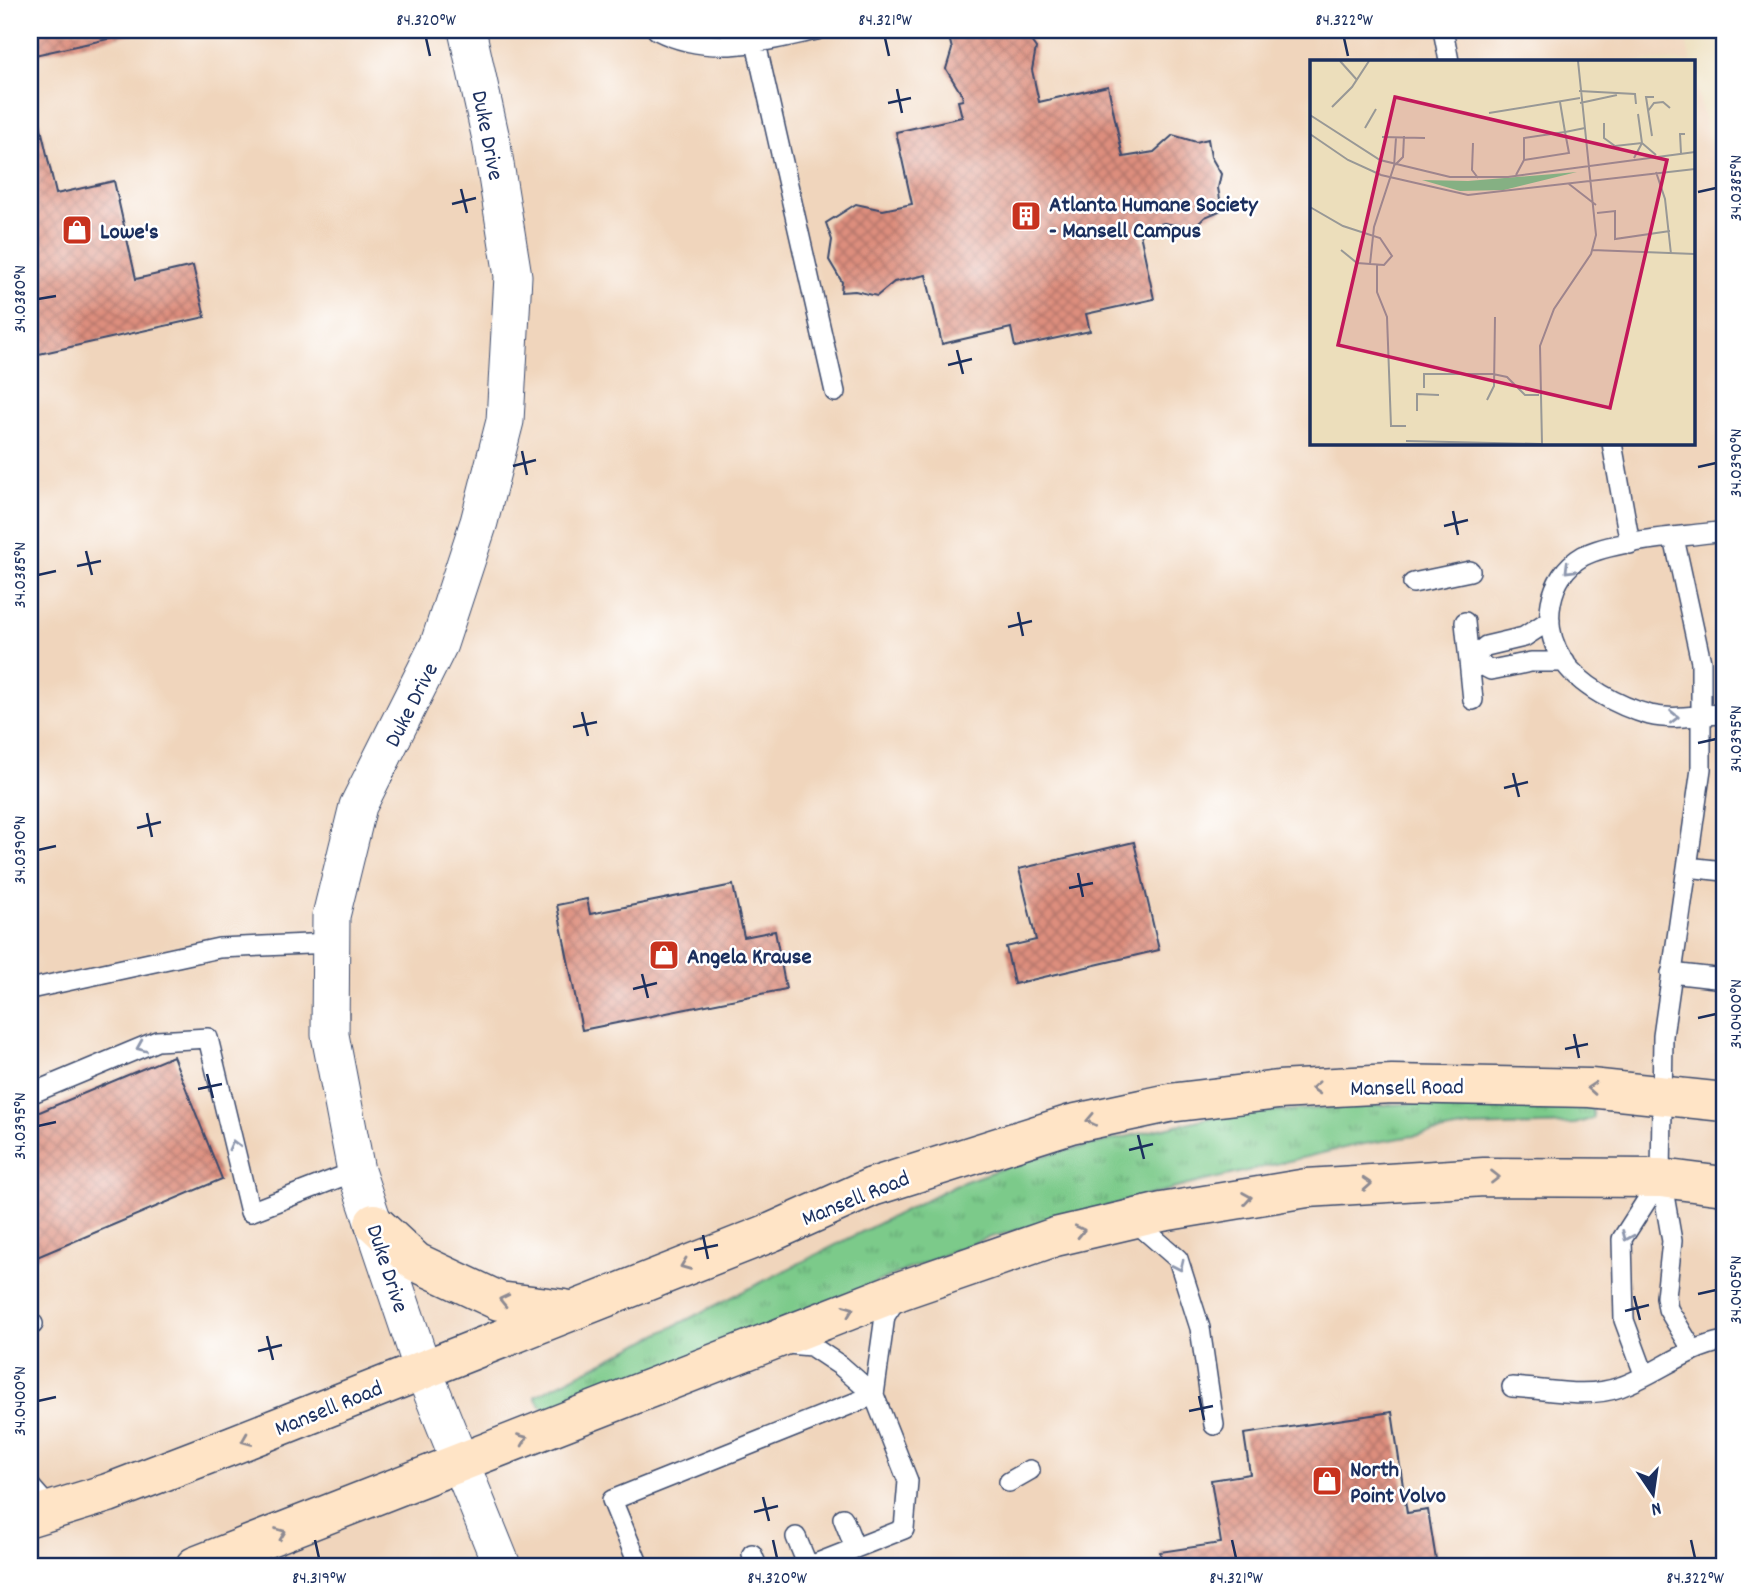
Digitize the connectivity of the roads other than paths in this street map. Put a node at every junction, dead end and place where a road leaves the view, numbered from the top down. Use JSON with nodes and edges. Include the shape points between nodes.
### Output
{"nodes":[{"id":1,"x":467,"y":30,"type":"edge"},
{"id":2,"x":657,"y":30,"type":"edge"},
{"id":3,"x":816,"y":30,"type":"edge"},
{"id":4,"x":1443,"y":30,"type":"edge"},
{"id":5,"x":754,"y":36,"type":"edge"},
{"id":6,"x":1449,"y":60,"type":"edge"},
{"id":7,"x":835,"y":392,"type":"dead end"},
{"id":8,"x":1612,"y":444,"type":"edge"},
{"id":9,"x":1724,"y":531,"type":"edge"},
{"id":10,"x":1674,"y":538,"type":"junction"},
{"id":11,"x":1630,"y":544,"type":"junction"},
{"id":12,"x":1470,"y":571,"type":"dead end"},
{"id":13,"x":1413,"y":583,"type":"dead end"},
{"id":14,"x":1550,"y":620,"type":"junction"},
{"id":15,"x":1465,"y":622,"type":"dead end"},
{"id":16,"x":1470,"y":659,"type":"junction"},
{"id":17,"x":1565,"y":662,"type":"junction"},
{"id":18,"x":1473,"y":701,"type":"dead end"},
{"id":19,"x":1702,"y":714,"type":"junction"},
{"id":20,"x":1724,"y":714,"type":"edge"},
{"id":21,"x":1687,"y":867,"type":"junction"},
{"id":22,"x":1724,"y":871,"type":"edge"},
{"id":23,"x":331,"y":943,"type":"junction"},
{"id":24,"x":1671,"y":973,"type":"junction"},
{"id":25,"x":1724,"y":979,"type":"edge"},
{"id":26,"x":30,"y":989,"type":"edge"},
{"id":27,"x":30,"y":1094,"type":"edge"},
{"id":28,"x":1660,"y":1094,"type":"junction"},
{"id":29,"x":1724,"y":1102,"type":"edge"},
{"id":30,"x":356,"y":1171,"type":"junction"},
{"id":31,"x":1661,"y":1178,"type":"junction"},
{"id":32,"x":1724,"y":1186,"type":"edge"},
{"id":33,"x":1132,"y":1219,"type":"junction"},
{"id":34,"x":374,"y":1223,"type":"junction"},
{"id":35,"x":902,"y":1290,"type":"junction"},
{"id":36,"x":571,"y":1310,"type":"junction"},
{"id":37,"x":769,"y":1341,"type":"junction"},
{"id":38,"x":1724,"y":1341,"type":"edge"},
{"id":39,"x":1692,"y":1349,"type":"junction"},
{"id":40,"x":423,"y":1370,"type":"junction"},
{"id":41,"x":1644,"y":1374,"type":"junction"},
{"id":42,"x":1512,"y":1387,"type":"dead end"},
{"id":43,"x":874,"y":1395,"type":"junction"},
{"id":44,"x":1214,"y":1425,"type":"dead end"},
{"id":45,"x":460,"y":1464,"type":"junction"},
{"id":46,"x":1030,"y":1470,"type":"dead end"},
{"id":47,"x":1009,"y":1482,"type":"dead end"},
{"id":48,"x":37,"y":1504,"type":"edge"},
{"id":49,"x":843,"y":1518,"type":"dead end"},
{"id":50,"x":796,"y":1537,"type":"dead end"},
{"id":51,"x":855,"y":1548,"type":"junction"},
{"id":52,"x":201,"y":1565,"type":"edge"},
{"id":53,"x":502,"y":1566,"type":"edge"},
{"id":54,"x":639,"y":1566,"type":"edge"},
{"id":55,"x":809,"y":1566,"type":"edge"}],
"edges":[{"from":1,"to":23,"type":"street","name":"Duke Drive","via":[[492,139],[513,276],[505,421],[479,522],[439,644],[358,806],[331,916]]},
{"from":2,"to":5,"type":"lane","via":[[707,46]]},
{"from":3,"to":5,"type":"lane"},
{"from":4,"to":6,"type":"lane"},
{"from":5,"to":7,"type":"lane"},
{"from":8,"to":11,"type":"lane"},
{"from":9,"to":10,"type":"lane"},
{"from":10,"to":11,"type":"lane"},
{"from":10,"to":19,"type":"lane","via":[[1701,662]]},
{"from":11,"to":14,"type":"lane","one_way":true,"via":[[1605,548],[1567,569],[1555,586]]},
{"from":12,"to":13,"type":"lane"},
{"from":14,"to":16,"type":"lane","via":[[1524,637],[1486,646]]},
{"from":14,"to":17,"type":"lane","via":[[1554,642]]},
{"from":15,"to":16,"type":"lane"},
{"from":16,"to":17,"type":"lane","via":[[1490,670],[1531,662]]},
{"from":16,"to":18,"type":"lane"},
{"from":17,"to":19,"type":"lane","one_way":true,"via":[[1587,682],[1633,708],[1674,719]]},
{"from":19,"to":20,"type":"lane"},
{"from":19,"to":21,"type":"lane","via":[[1701,769]]},
{"from":21,"to":22,"type":"lane"},
{"from":21,"to":24,"type":"lane"},
{"from":23,"to":26,"type":"lane","via":[[219,948]]},
{"from":23,"to":30,"type":"street","name":"Duke Drive","via":[[330,1035]]},
{"from":24,"to":25,"type":"lane"},
{"from":24,"to":28,"type":"lane"},
{"from":30,"to":27,"type":"lane","one_way":true,"via":[[250,1212],[208,1038],[157,1041]]},
{"from":28,"to":29,"type":"main road","name":"Mansell Road"},
{"from":28,"to":31,"type":"lane"},
{"from":28,"to":36,"type":"main road","name":"Mansell Road","one_way":true,"via":[[1518,1085],[1392,1084],[1278,1090],[1169,1103],[1071,1124],[872,1187],[772,1232]]},
{"from":30,"to":34,"type":"street","name":"Duke Drive"},
{"from":31,"to":32,"type":"main road"},
{"from":33,"to":31,"type":"main road","one_way":true,"via":[[1307,1188],[1484,1177]]},
{"from":31,"to":39,"type":"lane","via":[[1672,1241],[1665,1297]]},
{"from":31,"to":41,"type":"lane","one_way":true,"via":[[1622,1239],[1623,1320]]},
{"from":35,"to":33,"type":"main road","one_way":true,"via":[[1055,1237]]},
{"from":33,"to":44,"type":"lane","one_way":true,"via":[[1178,1259],[1200,1328]]},
{"from":36,"to":34,"type":"main road","one_way":true,"via":[[499,1301],[416,1262]]},
{"from":34,"to":40,"type":"street","name":"Duke Drive"},
{"from":37,"to":35,"type":"main road","one_way":true},
{"from":35,"to":43,"type":"lane","via":[[885,1316]]},
{"from":36,"to":40,"type":"main road","name":"Mansell Road"},
{"from":37,"to":43,"type":"lane","via":[[811,1346]]},
{"from":45,"to":37,"type":"main road","one_way":true},
{"from":38,"to":39,"type":"lane"},
{"from":39,"to":41,"type":"lane"},
{"from":40,"to":45,"type":"street","name":"Duke Drive"},
{"from":40,"to":48,"type":"main road","name":"Mansell Road","one_way":true,"via":[[108,1493]]},
{"from":41,"to":42,"type":"lane","via":[[1607,1391]]},
{"from":43,"to":51,"type":"lane","via":[[908,1480],[904,1529]]},
{"from":43,"to":54,"type":"lane","via":[[808,1431],[671,1485],[612,1500]]},
{"from":52,"to":45,"type":"main road","one_way":true},
{"from":45,"to":53,"type":"street","name":"Duke Drive"},
{"from":46,"to":47,"type":"lane"},
{"from":49,"to":51,"type":"lane"},
{"from":50,"to":55,"type":"lane"},
{"from":51,"to":55,"type":"lane"}]}
